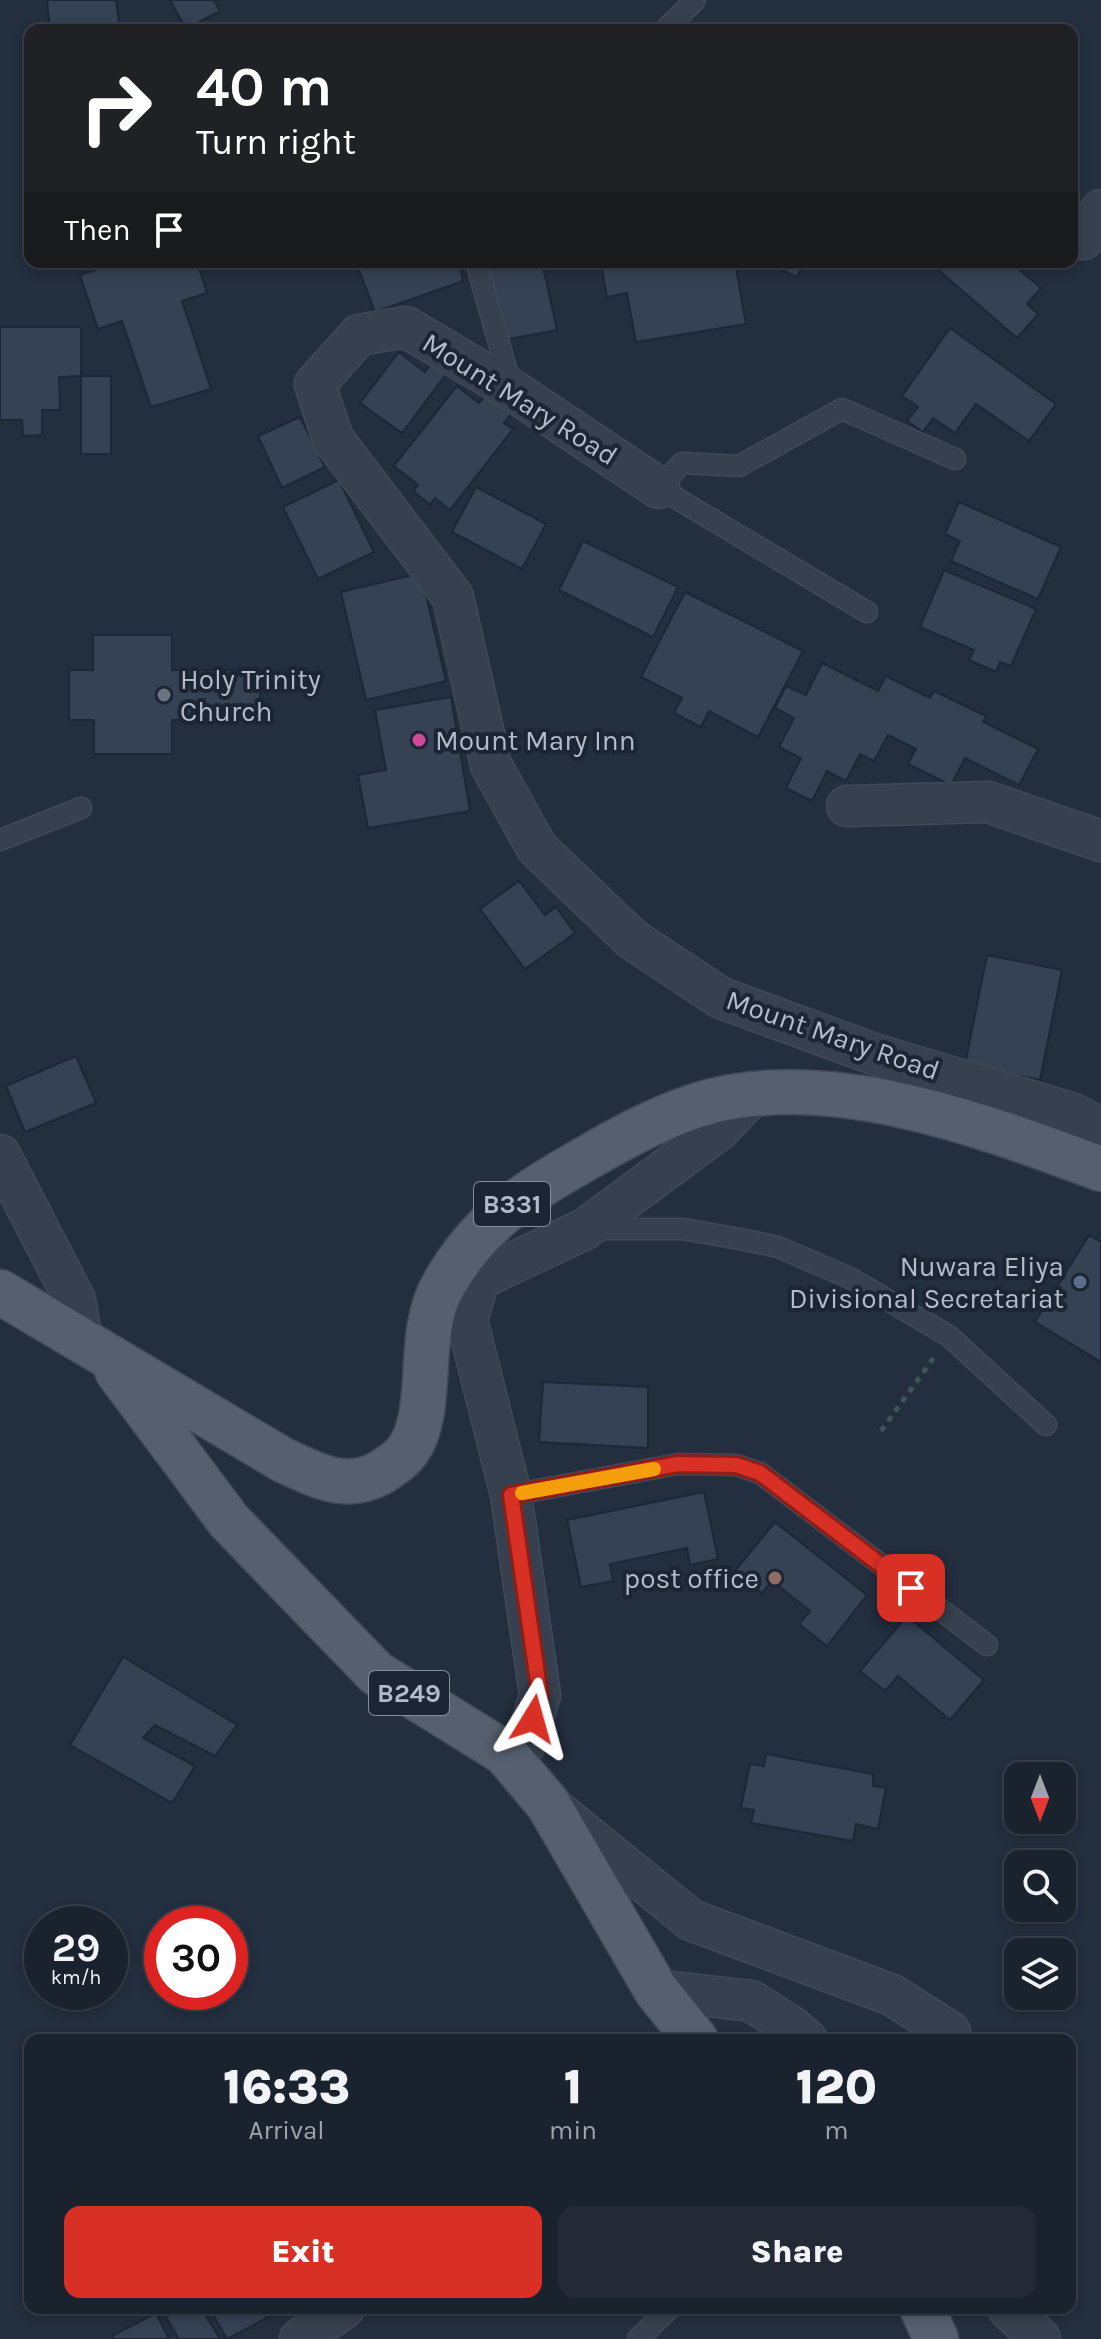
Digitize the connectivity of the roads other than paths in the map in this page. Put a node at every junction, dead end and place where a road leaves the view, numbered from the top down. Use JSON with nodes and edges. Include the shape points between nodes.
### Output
{"nodes":[{"id":1,"x":695,"y":0,"type":"edge"},
{"id":2,"x":671,"y":24,"type":"edge"},
{"id":3,"x":478,"y":268,"type":"edge"},
{"id":4,"x":512,"y":390,"type":"junction"},
{"id":5,"x":955,"y":459,"type":"dead end"},
{"id":6,"x":659,"y":488,"type":"junction"},
{"id":7,"x":867,"y":612,"type":"dead end"},
{"id":8,"x":847,"y":806,"type":"dead end"},
{"id":9,"x":81,"y":808,"type":"dead end"},
{"id":10,"x":0,"y":840,"type":"edge"},
{"id":11,"x":1101,"y":841,"type":"edge"},
{"id":12,"x":753,"y":1094,"type":"junction"},
{"id":13,"x":1101,"y":1128,"type":"edge"},
{"id":14,"x":0,"y":1155,"type":"edge"},
{"id":15,"x":1101,"y":1169,"type":"edge"},
{"id":16,"x":585,"y":1229,"type":"junction"},
{"id":17,"x":0,"y":1292,"type":"edge"},
{"id":18,"x":93,"y":1347,"type":"junction"},
{"id":19,"x":1046,"y":1425,"type":"dead end"},
{"id":20,"x":511,"y":1495,"type":"junction"},
{"id":21,"x":987,"y":1645,"type":"dead end"},
{"id":22,"x":505,"y":1753,"type":"junction"},
{"id":23,"x":548,"y":1804,"type":"junction"},
{"id":24,"x":656,"y":1990,"type":"junction"},
{"id":25,"x":950,"y":2032,"type":"dead end"},
{"id":26,"x":691,"y":2034,"type":"edge"},
{"id":27,"x":800,"y":2034,"type":"edge"},
{"id":28,"x":335,"y":2314,"type":"edge"},
{"id":29,"x":664,"y":2314,"type":"edge"},
{"id":30,"x":925,"y":2314,"type":"edge"},
{"id":31,"x":1014,"y":2314,"type":"edge"},
{"id":32,"x":300,"y":2339,"type":"edge"},
{"id":33,"x":638,"y":2339,"type":"edge"},
{"id":34,"x":936,"y":2339,"type":"edge"},
{"id":35,"x":1040,"y":2339,"type":"edge"}],
"edges":[{"from":1,"to":2,"type":"lane"},
{"from":3,"to":4,"type":"lane"},
{"from":4,"to":6,"type":"street","name":"Mount Mary Road"},
{"from":4,"to":13,"type":"street","name":"Mount Mary Road","via":[[406,327],[359,335],[315,384],[333,439],[453,597],[491,765],[537,848],[632,939],[721,998],[874,1054],[1071,1113]]},
{"from":5,"to":6,"type":"lane","via":[[842,409],[739,466],[682,463]]},
{"from":6,"to":7,"type":"lane"},
{"from":8,"to":11,"type":"street","via":[[988,802]]},
{"from":9,"to":10,"type":"lane"},
{"from":12,"to":15,"type":"main road","number":"B331","via":[[842,1094],[891,1104],[1012,1136]]},
{"from":12,"to":16,"type":"street","via":[[719,1130]]},
{"from":12,"to":18,"type":"main road","number":"B331","via":[[678,1113],[606,1147],[508,1206],[481,1233],[441,1289],[430,1319],[416,1436],[393,1465],[372,1477],[348,1483],[283,1460]]},
{"from":14,"to":18,"type":"street","via":[[75,1300]]},
{"from":16,"to":19,"type":"lane","via":[[683,1229],[778,1247],[850,1278],[949,1336]]},
{"from":16,"to":20,"type":"street","via":[[479,1279],[467,1320]]},
{"from":17,"to":18,"type":"main road","number":"B249"},
{"from":18,"to":22,"type":"main road","number":"B249","via":[[229,1521],[376,1673]]},
{"from":20,"to":21,"type":"lane","via":[[678,1464],[736,1465],[760,1473]]},
{"from":20,"to":22,"type":"street","via":[[540,1695],[526,1743]]},
{"from":22,"to":23,"type":"main road","number":"B249"},
{"from":23,"to":24,"type":"main road","number":"B249"},
{"from":23,"to":25,"type":"street","via":[[691,1920],[892,1995]]},
{"from":24,"to":26,"type":"main road","number":"B249"},
{"from":24,"to":27,"type":"street","via":[[751,2001]]},
{"from":28,"to":32,"type":"street"},
{"from":29,"to":33,"type":"lane"},
{"from":30,"to":34,"type":"main road"},
{"from":31,"to":35,"type":"street"}]}
